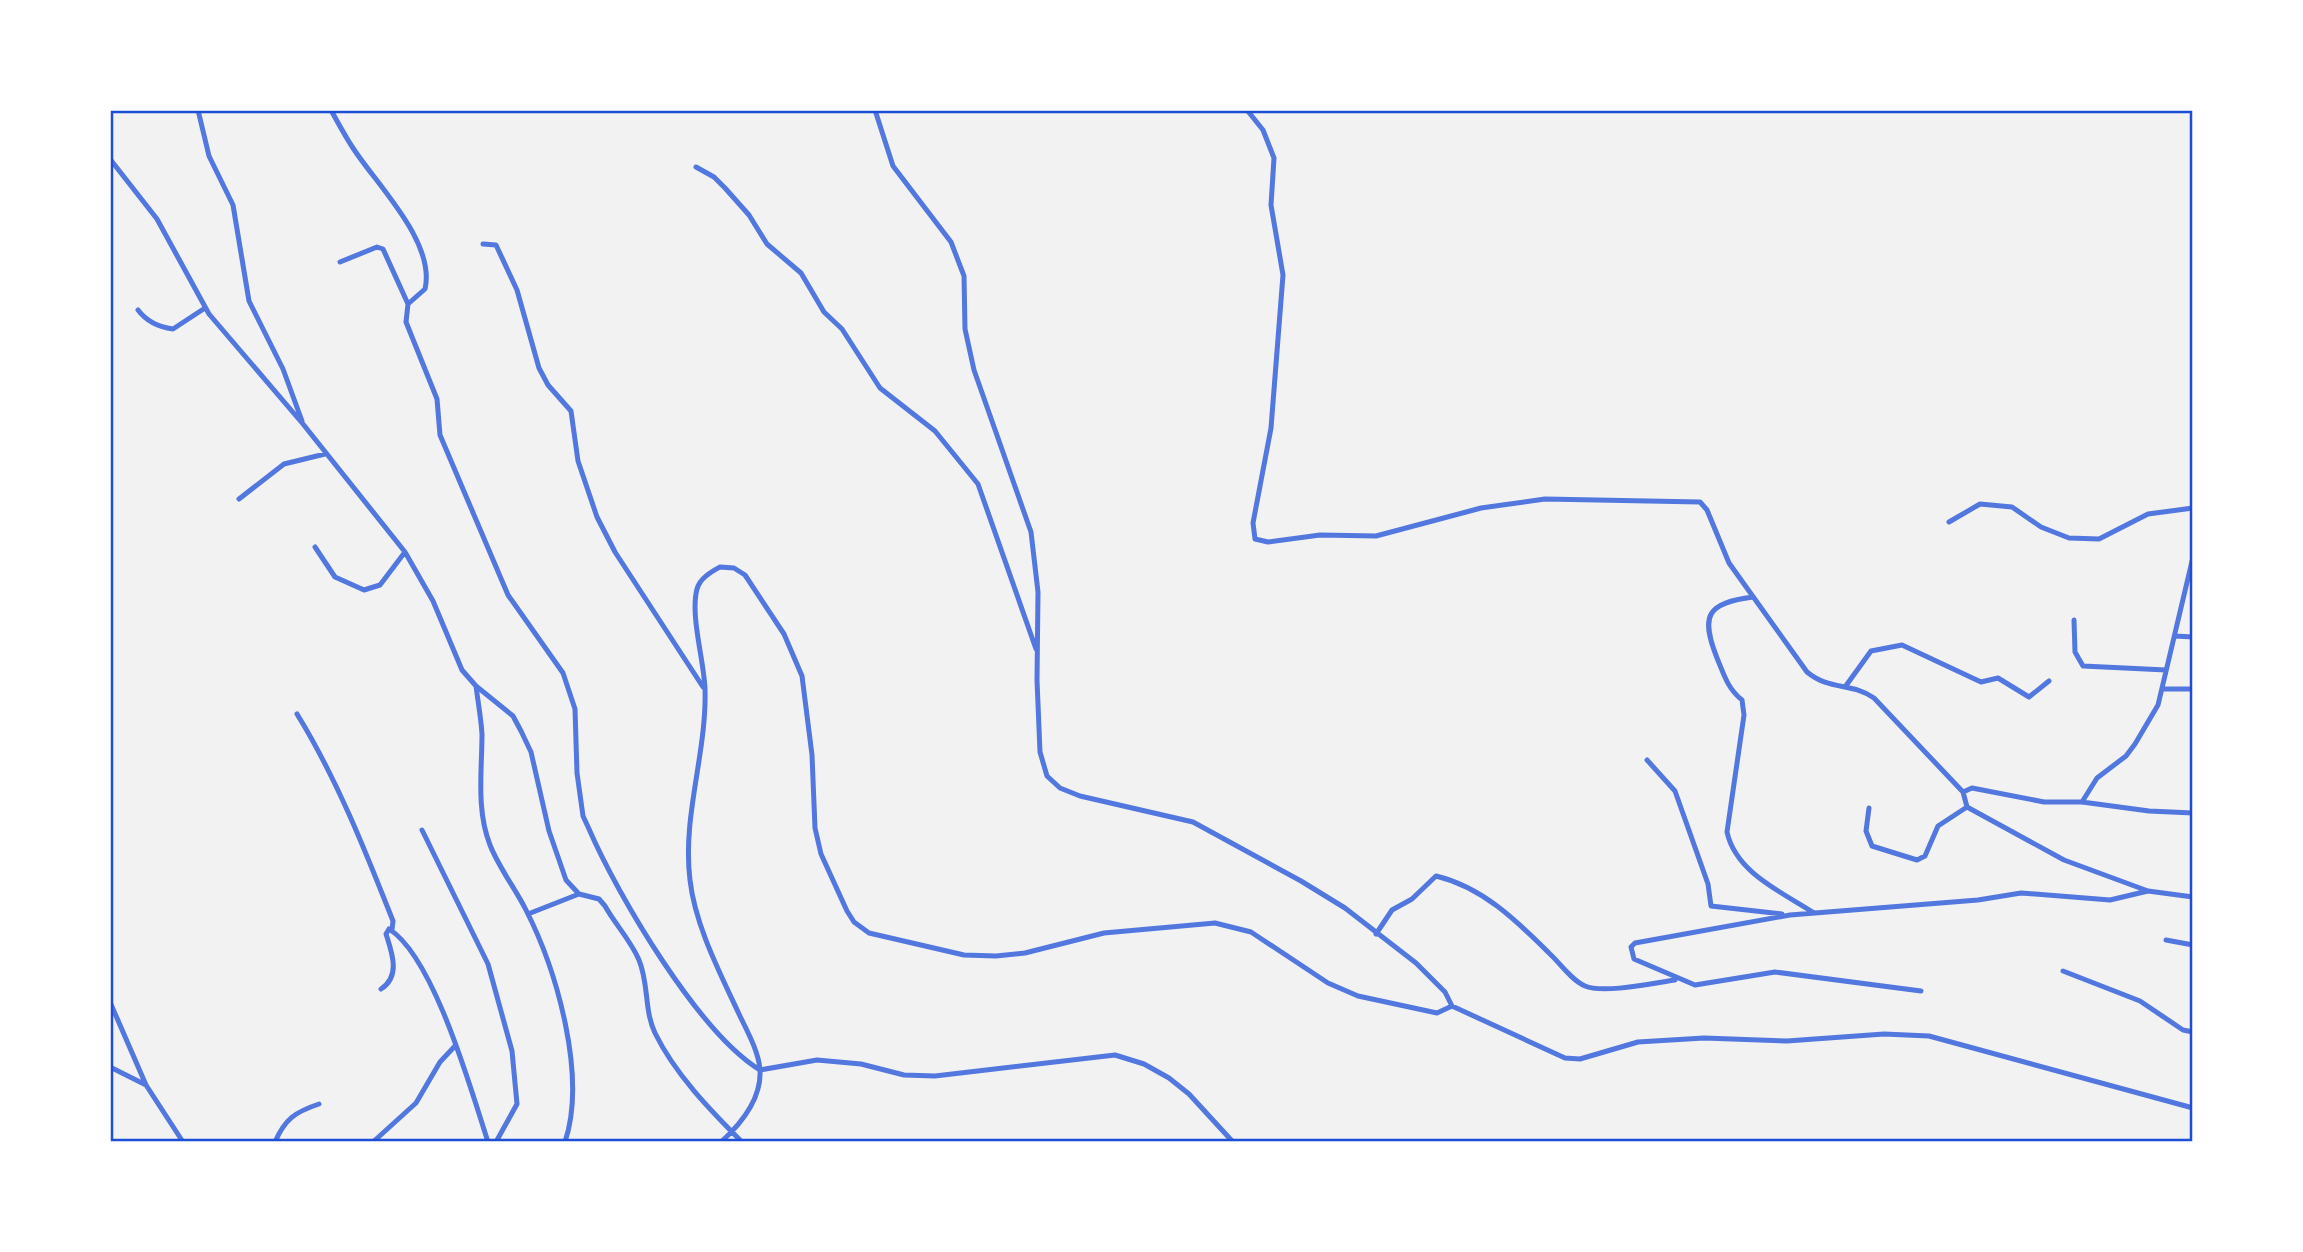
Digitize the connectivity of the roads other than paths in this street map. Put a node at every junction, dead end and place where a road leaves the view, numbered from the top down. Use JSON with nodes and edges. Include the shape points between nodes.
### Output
{"nodes":[{"id":1,"x":198,"y":110,"type":"edge"},
{"id":2,"x":331,"y":110,"type":"edge"},
{"id":3,"x":875,"y":110,"type":"edge"},
{"id":4,"x":1247,"y":110,"type":"edge"},
{"id":5,"x":110,"y":159,"type":"edge"},
{"id":6,"x":696,"y":167,"type":"dead end"},
{"id":7,"x":483,"y":244,"type":"dead end"},
{"id":8,"x":340,"y":262,"type":"dead end"},
{"id":9,"x":408,"y":304,"type":"junction"},
{"id":10,"x":205,"y":308,"type":"junction"},
{"id":11,"x":138,"y":310,"type":"dead end"},
{"id":12,"x":303,"y":424,"type":"junction"},
{"id":13,"x":325,"y":454,"type":"junction"},
{"id":14,"x":239,"y":499,"type":"dead end"},
{"id":15,"x":2193,"y":508,"type":"edge"},
{"id":16,"x":1949,"y":522,"type":"dead end"},
{"id":17,"x":315,"y":547,"type":"dead end"},
{"id":18,"x":404,"y":552,"type":"junction"},
{"id":19,"x":2193,"y":557,"type":"edge"},
{"id":20,"x":1753,"y":597,"type":"junction"},
{"id":21,"x":2074,"y":620,"type":"dead end"},
{"id":22,"x":2175,"y":636,"type":"junction"},
{"id":23,"x":2193,"y":637,"type":"edge"},
{"id":24,"x":1037,"y":652,"type":"junction"},
{"id":25,"x":2166,"y":670,"type":"junction"},
{"id":26,"x":2049,"y":681,"type":"dead end"},
{"id":27,"x":476,"y":686,"type":"junction"},
{"id":28,"x":1845,"y":687,"type":"junction"},
{"id":29,"x":2162,"y":689,"type":"junction"},
{"id":30,"x":2193,"y":689,"type":"edge"},
{"id":31,"x":705,"y":690,"type":"junction"},
{"id":32,"x":297,"y":714,"type":"dead end"},
{"id":33,"x":1647,"y":760,"type":"dead end"},
{"id":34,"x":1963,"y":792,"type":"junction"},
{"id":35,"x":2082,"y":802,"type":"junction"},
{"id":36,"x":1967,"y":807,"type":"junction"},
{"id":37,"x":1869,"y":808,"type":"dead end"},
{"id":38,"x":2193,"y":813,"type":"edge"},
{"id":39,"x":422,"y":830,"type":"dead end"},
{"id":40,"x":2148,"y":891,"type":"junction"},
{"id":41,"x":579,"y":894,"type":"junction"},
{"id":42,"x":2193,"y":897,"type":"edge"},
{"id":43,"x":1814,"y":913,"type":"junction"},
{"id":44,"x":528,"y":914,"type":"junction"},
{"id":45,"x":1790,"y":915,"type":"junction"},
{"id":46,"x":392,"y":930,"type":"junction"},
{"id":47,"x":1376,"y":934,"type":"junction"},
{"id":48,"x":2166,"y":940,"type":"dead end"},
{"id":49,"x":2193,"y":945,"type":"edge"},
{"id":50,"x":2063,"y":971,"type":"dead end"},
{"id":51,"x":1678,"y":980,"type":"junction"},
{"id":52,"x":382,"y":989,"type":"dead end"},
{"id":53,"x":1921,"y":991,"type":"dead end"},
{"id":54,"x":110,"y":1002,"type":"edge"},
{"id":55,"x":1452,"y":1006,"type":"junction"},
{"id":56,"x":2193,"y":1032,"type":"edge"},
{"id":57,"x":455,"y":1046,"type":"junction"},
{"id":58,"x":110,"y":1067,"type":"edge"},
{"id":59,"x":760,"y":1070,"type":"junction"},
{"id":60,"x":146,"y":1085,"type":"junction"},
{"id":61,"x":319,"y":1104,"type":"dead end"},
{"id":62,"x":2193,"y":1108,"type":"edge"},
{"id":63,"x":732,"y":1132,"type":"junction"},
{"id":64,"x":183,"y":1142,"type":"edge"},
{"id":65,"x":275,"y":1142,"type":"edge"},
{"id":66,"x":373,"y":1142,"type":"edge"},
{"id":67,"x":488,"y":1142,"type":"edge"},
{"id":68,"x":496,"y":1142,"type":"edge"},
{"id":69,"x":565,"y":1142,"type":"edge"},
{"id":70,"x":721,"y":1142,"type":"edge"},
{"id":71,"x":742,"y":1142,"type":"edge"},
{"id":72,"x":1233,"y":1142,"type":"edge"}],
"edges":[{"from":1,"to":12,"type":"street","via":[[209,156],[233,205],[249,301],[283,369]]},
{"from":2,"to":9,"type":"street","via":[[416,241],[427,280],[421,295]]},
{"from":3,"to":24,"type":"street","via":[[893,166],[951,242],[964,276],[971,359],[1031,532],[1038,593]]},
{"from":4,"to":20,"type":"street","via":[[1263,130],[1274,158],[1272,205],[1283,275],[1271,428],[1253,523],[1255,539],[1376,536],[1481,508],[1545,499],[1700,502],[1729,563]]},
{"from":5,"to":10,"type":"street","via":[[157,219]]},
{"from":6,"to":24,"type":"street","via":[[720,182],[749,215],[766,244],[801,273],[880,388],[935,431],[978,484]]},
{"from":7,"to":31,"type":"street","via":[[496,245],[505,262],[539,368],[571,411],[578,461],[597,517],[634,583]]},
{"from":8,"to":9,"type":"street","via":[[377,247],[383,250]]},
{"from":9,"to":59,"type":"street","via":[[406,321],[438,399],[440,435],[486,546],[508,594],[563,673],[575,709],[583,816],[603,862],[635,918],[713,1028],[737,1055]]},
{"from":10,"to":11,"type":"street","via":[[173,329],[160,327]]},
{"from":10,"to":12,"type":"street"},
{"from":12,"to":13,"type":"street"},
{"from":13,"to":14,"type":"street","via":[[284,464]]},
{"from":13,"to":18,"type":"street"},
{"from":15,"to":16,"type":"street","via":[[2148,514],[2099,539],[2068,538],[2012,507],[1980,503]]},
{"from":17,"to":18,"type":"street","via":[[335,577],[364,590],[380,585]]},
{"from":18,"to":27,"type":"street","via":[[433,601],[462,670]]},
{"from":19,"to":22,"type":"street"},
{"from":20,"to":28,"type":"street","via":[[1807,672],[1821,683]]},
{"from":20,"to":43,"type":"street","via":[[1721,603],[1710,613],[1706,628],[1730,690],[1742,700],[1744,715],[1727,832],[1738,860]]},
{"from":21,"to":25,"type":"street","via":[[2075,652],[2083,666]]},
{"from":22,"to":23,"type":"street"},
{"from":22,"to":25,"type":"street"},
{"from":24,"to":47,"type":"street","via":[[1041,752],[1047,776],[1060,788],[1193,822],[1345,908]]},
{"from":25,"to":29,"type":"street"},
{"from":26,"to":28,"type":"street","via":[[2029,696],[1998,678],[1981,682],[1902,645],[1871,651]]},
{"from":27,"to":41,"type":"street","via":[[513,716],[521,731],[531,752],[557,859],[566,880]]},
{"from":27,"to":44,"type":"street","via":[[482,729],[480,810],[490,845]]},
{"from":28,"to":34,"type":"street","via":[[1861,689],[1874,698]]},
{"from":29,"to":30,"type":"street"},
{"from":29,"to":35,"type":"street","via":[[2135,744],[2097,778]]},
{"from":31,"to":55,"type":"street","via":[[697,589],[720,567],[734,569],[745,575],[784,634],[802,676],[821,853],[847,911],[869,933],[964,955],[996,956],[1104,933],[1215,923],[1251,932],[1328,983],[1358,996],[1437,1013]]},
{"from":31,"to":59,"type":"street","via":[[690,818],[690,880],[716,961]]},
{"from":32,"to":46,"type":"street","via":[[355,830],[393,921]]},
{"from":33,"to":45,"type":"street","via":[[1675,791],[1708,884],[1711,906]]},
{"from":34,"to":35,"type":"street","via":[[1972,788],[2044,802]]},
{"from":34,"to":36,"type":"street"},
{"from":35,"to":38,"type":"street"},
{"from":36,"to":37,"type":"street","via":[[1938,826],[1925,856],[1917,860],[1872,846],[1866,831]]},
{"from":36,"to":40,"type":"street","via":[[2064,860]]},
{"from":39,"to":68,"type":"street","via":[[488,964],[512,1051],[517,1104]]},
{"from":40,"to":42,"type":"street"},
{"from":40,"to":43,"type":"street","via":[[2110,900],[2021,892],[1978,900]]},
{"from":41,"to":44,"type":"street"},
{"from":41,"to":63,"type":"street","via":[[605,905],[639,960],[650,1021],[660,1042],[707,1108]]},
{"from":43,"to":45,"type":"street"},
{"from":44,"to":69,"type":"street","via":[[572,1053],[573,1098]]},
{"from":45,"to":51,"type":"street","via":[[1631,947],[1634,959]]},
{"from":46,"to":52,"type":"street","via":[[386,934],[394,970]]},
{"from":46,"to":57,"type":"street","via":[[439,999]]},
{"from":47,"to":51,"type":"street","via":[[1392,910],[1412,899],[1436,876],[1457,881],[1518,921],[1585,986]]},
{"from":47,"to":55,"type":"street","via":[[1429,975]]},
{"from":48,"to":49,"type":"street"},
{"from":50,"to":56,"type":"street","via":[[2140,1000]]},
{"from":51,"to":53,"type":"street","via":[[1703,984],[1774,972]]},
{"from":54,"to":60,"type":"street"},
{"from":55,"to":62,"type":"street","via":[[1565,1058],[1580,1059],[1638,1042],[1704,1038],[1787,1041],[1884,1034],[1929,1036]]},
{"from":57,"to":66,"type":"street","via":[[416,1103]]},
{"from":57,"to":67,"type":"street"},
{"from":58,"to":60,"type":"street"},
{"from":59,"to":63,"type":"street","via":[[751,1105]]},
{"from":59,"to":72,"type":"street","via":[[817,1060],[935,1076],[1115,1055],[1144,1064],[1181,1087]]},
{"from":60,"to":64,"type":"street"},
{"from":61,"to":65,"type":"street","via":[[293,1114],[283,1123]]},
{"from":63,"to":70,"type":"street"},
{"from":63,"to":71,"type":"street"}]}
